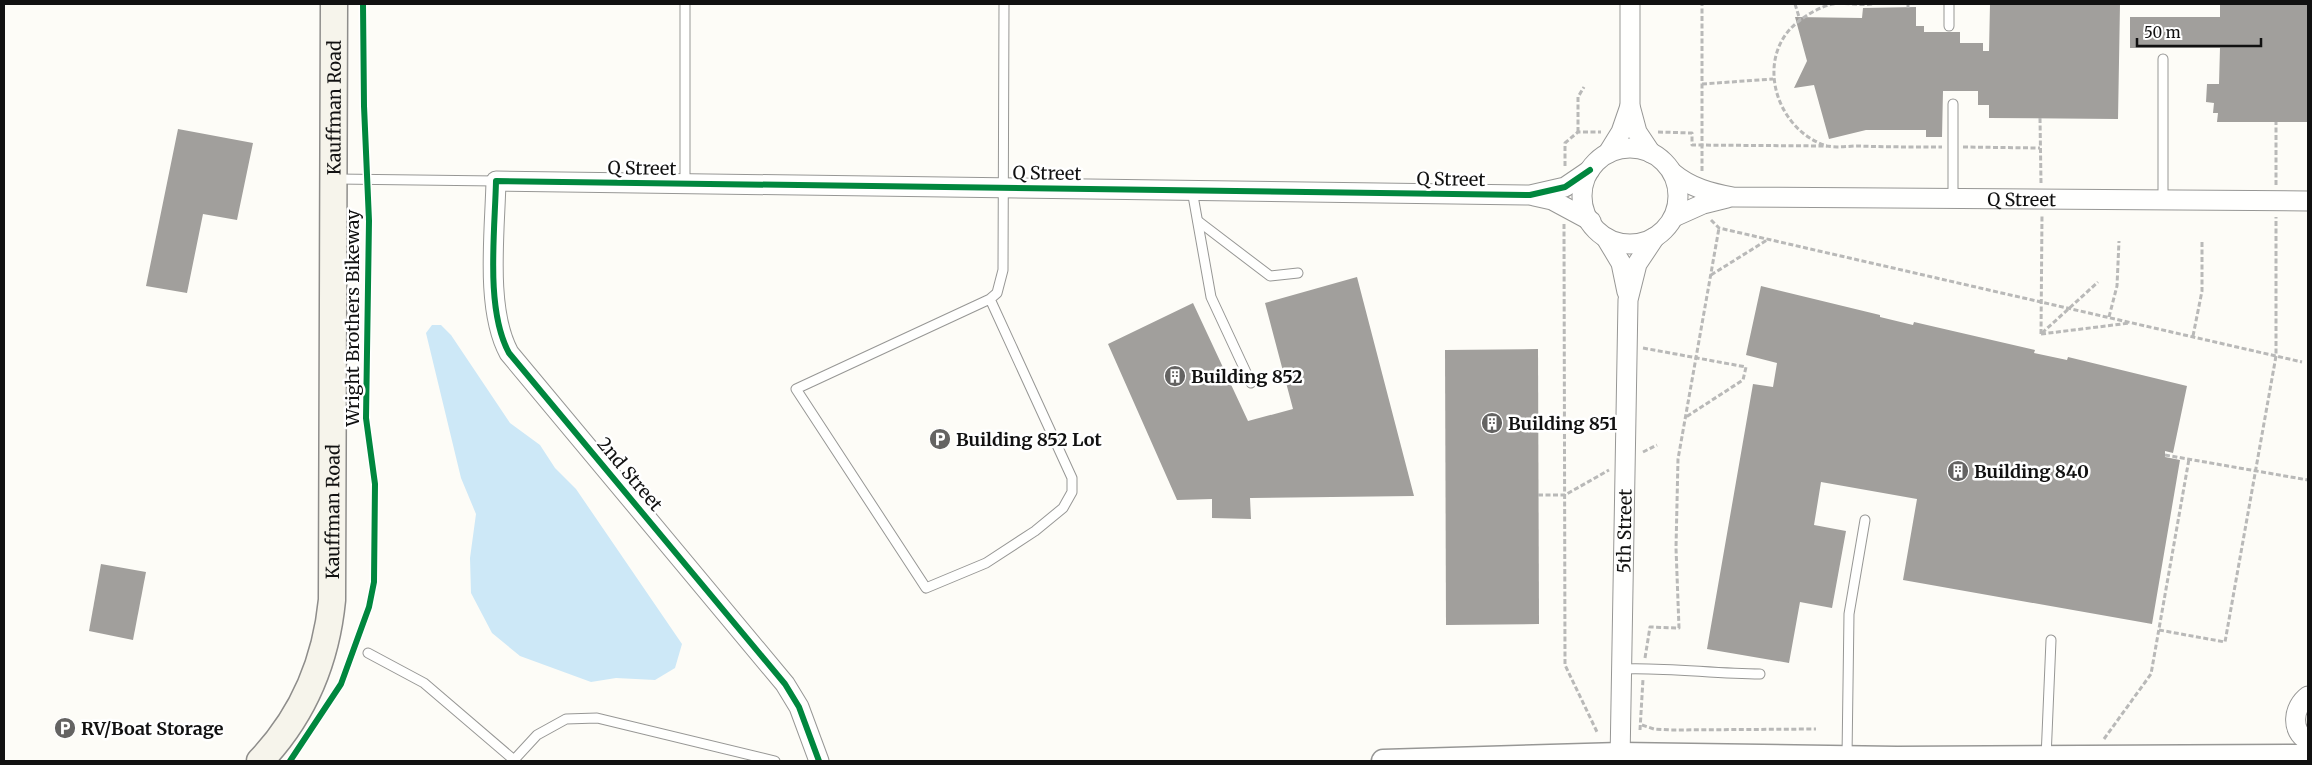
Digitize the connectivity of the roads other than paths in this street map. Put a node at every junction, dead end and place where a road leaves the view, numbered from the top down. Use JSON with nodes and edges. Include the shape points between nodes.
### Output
{"nodes":[{"id":1,"x":334,"y":4,"type":"edge"},
{"id":2,"x":686,"y":4,"type":"edge"},
{"id":3,"x":1004,"y":4,"type":"edge"},
{"id":4,"x":1630,"y":4,"type":"edge"},
{"id":5,"x":1949,"y":4,"type":"edge"},
{"id":6,"x":1949,"y":26,"type":"dead end"},
{"id":7,"x":2163,"y":59,"type":"dead end"},
{"id":8,"x":1953,"y":104,"type":"dead end"},
{"id":9,"x":1630,"y":106,"type":"junction"},
{"id":10,"x":1608,"y":153,"type":"junction"},
{"id":11,"x":1651,"y":153,"type":"junction"},
{"id":12,"x":1590,"y":170,"type":"junction"},
{"id":13,"x":1673,"y":173,"type":"junction"},
{"id":14,"x":334,"y":178,"type":"junction"},
{"id":15,"x":496,"y":181,"type":"junction"},
{"id":16,"x":685,"y":183,"type":"junction"},
{"id":17,"x":1004,"y":188,"type":"junction"},
{"id":18,"x":1192,"y":190,"type":"junction"},
{"id":19,"x":1530,"y":195,"type":"junction"},
{"id":20,"x":1733,"y":197,"type":"junction"},
{"id":21,"x":1953,"y":198,"type":"junction"},
{"id":22,"x":2162,"y":200,"type":"junction"},
{"id":23,"x":2308,"y":201,"type":"edge"},
{"id":24,"x":1674,"y":217,"type":"junction"},
{"id":25,"x":1198,"y":221,"type":"junction"},
{"id":26,"x":1591,"y":221,"type":"junction"},
{"id":27,"x":1655,"y":237,"type":"junction"},
{"id":28,"x":1606,"y":238,"type":"junction"},
{"id":29,"x":1298,"y":273,"type":"dead end"},
{"id":30,"x":990,"y":299,"type":"junction"},
{"id":31,"x":1628,"y":300,"type":"junction"},
{"id":32,"x":1250,"y":384,"type":"dead end"},
{"id":33,"x":1866,"y":520,"type":"dead end"},
{"id":34,"x":2051,"y":640,"type":"dead end"},
{"id":35,"x":368,"y":652,"type":"dead end"},
{"id":36,"x":1621,"y":669,"type":"junction"},
{"id":37,"x":1760,"y":674,"type":"dead end"},
{"id":38,"x":2308,"y":696,"type":"edge"},
{"id":39,"x":2308,"y":740,"type":"edge"},
{"id":40,"x":2308,"y":756,"type":"edge"},
{"id":41,"x":1847,"y":757,"type":"junction"},
{"id":42,"x":1620,"y":758,"type":"edge"},
{"id":43,"x":2046,"y":758,"type":"junction"},
{"id":44,"x":2123,"y":760,"type":"edge"},
{"id":45,"x":260,"y":761,"type":"edge"},
{"id":46,"x":514,"y":761,"type":"edge"},
{"id":47,"x":774,"y":761,"type":"edge"},
{"id":48,"x":815,"y":761,"type":"edge"},
{"id":49,"x":1383,"y":761,"type":"edge"}],
"edges":[{"from":1,"to":14,"type":"main road","name":"Kauffman Road"},
{"from":2,"to":16,"type":"lane"},
{"from":3,"to":17,"type":"lane"},
{"from":4,"to":9,"type":"street"},
{"from":5,"to":6,"type":"lane"},
{"from":7,"to":22,"type":"lane"},
{"from":8,"to":21,"type":"lane"},
{"from":9,"to":10,"type":"street","via":[[1621,132]]},
{"from":9,"to":11,"type":"street","via":[[1637,132]]},
{"from":10,"to":11,"type":"street","via":[[1630,147]]},
{"from":10,"to":12,"type":"street"},
{"from":11,"to":13,"type":"street"},
{"from":12,"to":19,"type":"street","name":"Q Street","via":[[1565,187]]},
{"from":12,"to":26,"type":"street","via":[[1584,181],[1583,202]]},
{"from":13,"to":20,"type":"street","name":"Q Street","via":[[1702,190]]},
{"from":13,"to":24,"type":"street","via":[[1679,194]]},
{"from":14,"to":15,"type":"lane","name":"Q Street"},
{"from":14,"to":45,"type":"main road","name":"Kauffman Road","via":[[330,618],[322,657],[307,695],[286,730]]},
{"from":15,"to":16,"type":"street","name":"Q Street"},
{"from":15,"to":48,"type":"street","name":"2nd Street","via":[[494,292],[496,319],[508,353],[785,684],[799,707]]},
{"from":16,"to":17,"type":"street","name":"Q Street"},
{"from":17,"to":18,"type":"street","name":"Q Street"},
{"from":17,"to":30,"type":"lane","via":[[1002,270],[997,293]]},
{"from":18,"to":19,"type":"street","name":"Q Street"},
{"from":18,"to":25,"type":"lane"},
{"from":19,"to":26,"type":"street","name":"Q Street","via":[[1552,200]]},
{"from":20,"to":21,"type":"street","name":"Q Street"},
{"from":20,"to":24,"type":"street","name":"Q Street","via":[[1703,204]]},
{"from":21,"to":22,"type":"street","name":"Q Street"},
{"from":22,"to":23,"type":"street","name":"Q Street"},
{"from":24,"to":27,"type":"street"},
{"from":25,"to":29,"type":"lane","via":[[1270,276]]},
{"from":25,"to":32,"type":"lane","via":[[1211,297]]},
{"from":26,"to":28,"type":"street"},
{"from":27,"to":28,"type":"street","via":[[1634,246]]},
{"from":27,"to":31,"type":"street","name":"5th Street","via":[[1637,264]]},
{"from":28,"to":31,"type":"street","name":"5th Street","via":[[1621,264]]},
{"from":30,"to":30,"type":"lane","via":[[796,389],[926,588],[986,564],[1063,508],[1072,492],[1072,478]]},
{"from":31,"to":36,"type":"street","name":"5th Street"},
{"from":33,"to":41,"type":"lane","via":[[1849,614]]},
{"from":34,"to":43,"type":"lane"},
{"from":35,"to":46,"type":"lane","via":[[424,683]]},
{"from":36,"to":37,"type":"lane"},
{"from":36,"to":42,"type":"street","name":"5th Street"},
{"from":38,"to":39,"type":"street","via":[[2298,706],[2295,723],[2303,738]]},
{"from":40,"to":44,"type":"street"},
{"from":41,"to":42,"type":"street"},
{"from":41,"to":43,"type":"street"},
{"from":42,"to":49,"type":"street"},
{"from":43,"to":44,"type":"street"},
{"from":46,"to":47,"type":"lane","via":[[537,735],[566,719],[597,718]]}]}
